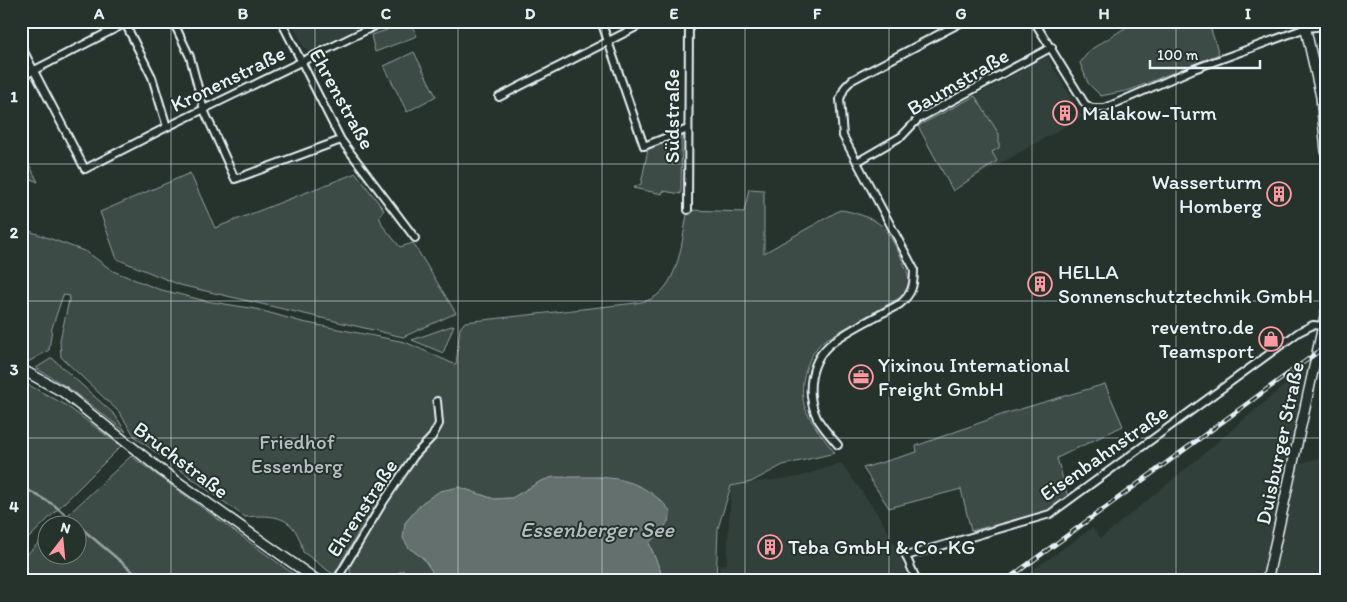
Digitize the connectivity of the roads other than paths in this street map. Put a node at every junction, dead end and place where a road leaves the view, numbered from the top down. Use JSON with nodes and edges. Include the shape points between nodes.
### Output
{"nodes":[{"id":1,"x":110,"y":21,"type":"edge"},
{"id":2,"x":173,"y":21,"type":"edge"},
{"id":3,"x":281,"y":21,"type":"edge"},
{"id":4,"x":386,"y":21,"type":"edge"},
{"id":5,"x":601,"y":21,"type":"edge"},
{"id":6,"x":648,"y":21,"type":"edge"},
{"id":7,"x":689,"y":21,"type":"edge"},
{"id":8,"x":964,"y":21,"type":"edge"},
{"id":9,"x":1034,"y":21,"type":"edge"},
{"id":10,"x":128,"y":22,"type":"edge"},
{"id":11,"x":1305,"y":25,"type":"edge"},
{"id":12,"x":1326,"y":26,"type":"edge"},
{"id":13,"x":114,"y":28,"type":"junction"},
{"id":14,"x":609,"y":42,"type":"junction"},
{"id":15,"x":21,"y":46,"type":"edge"},
{"id":16,"x":1052,"y":47,"type":"junction"},
{"id":17,"x":302,"y":61,"type":"junction"},
{"id":18,"x":34,"y":70,"type":"junction"},
{"id":19,"x":21,"y":77,"type":"edge"},
{"id":20,"x":499,"y":97,"type":"dead end"},
{"id":21,"x":204,"y":110,"type":"junction"},
{"id":22,"x":167,"y":127,"type":"junction"},
{"id":23,"x":688,"y":129,"type":"junction"},
{"id":24,"x":341,"y":140,"type":"junction"},
{"id":25,"x":1326,"y":151,"type":"edge"},
{"id":26,"x":856,"y":162,"type":"junction"},
{"id":27,"x":688,"y":210,"type":"dead end"},
{"id":28,"x":415,"y":238,"type":"dead end"},
{"id":29,"x":1326,"y":312,"type":"edge"},
{"id":30,"x":1323,"y":326,"type":"junction"},
{"id":31,"x":21,"y":369,"type":"edge"},
{"id":32,"x":438,"y":401,"type":"dead end"},
{"id":33,"x":838,"y":445,"type":"dead end"},
{"id":34,"x":318,"y":581,"type":"edge"},
{"id":35,"x":336,"y":581,"type":"edge"},
{"id":36,"x":917,"y":581,"type":"edge"},
{"id":37,"x":1267,"y":581,"type":"edge"}],
"edges":[{"from":1,"to":13,"type":"street"},
{"from":2,"to":21,"type":"street","via":[[190,56]]},
{"from":3,"to":17,"type":"street","name":"Ehrenstraße"},
{"from":4,"to":17,"type":"street","name":"Kronenstraße"},
{"from":5,"to":14,"type":"street"},
{"from":6,"to":14,"type":"street"},
{"from":7,"to":23,"type":"street","name":"Südstraße"},
{"from":8,"to":26,"type":"street","via":[[852,80],[845,87],[840,99],[843,136]]},
{"from":9,"to":16,"type":"street"},
{"from":10,"to":13,"type":"street"},
{"from":10,"to":22,"type":"street","via":[[152,77]]},
{"from":11,"to":12,"type":"street"},
{"from":11,"to":16,"type":"street","via":[[1105,108],[1092,108],[1085,104]]},
{"from":11,"to":25,"type":"main road","via":[[1321,97]]},
{"from":13,"to":18,"type":"street"},
{"from":14,"to":20,"type":"street"},
{"from":14,"to":23,"type":"street","via":[[644,146]]},
{"from":15,"to":18,"type":"street"},
{"from":16,"to":26,"type":"street","name":"Baumstraße","via":[[918,119],[902,136]]},
{"from":17,"to":21,"type":"street","name":"Kronenstraße"},
{"from":17,"to":24,"type":"street","name":"Ehrenstraße"},
{"from":18,"to":19,"type":"street"},
{"from":18,"to":22,"type":"street","name":"Kronenstraße","via":[[85,169]]},
{"from":21,"to":22,"type":"street","name":"Kronenstraße"},
{"from":21,"to":24,"type":"street","via":[[234,179]]},
{"from":23,"to":27,"type":"street","name":"Südstraße"},
{"from":24,"to":28,"type":"street","name":"Ehrenstraße"},
{"from":26,"to":33,"type":"street","via":[[914,269],[914,285],[900,304],[833,342],[820,354],[812,374],[811,396],[817,417]]},
{"from":29,"to":30,"type":"main road","name":"Duisburger Straße"},
{"from":30,"to":36,"type":"street","name":"Eisenbahnstraße","via":[[1313,325],[1299,332],[1050,514],[906,556]]},
{"from":30,"to":37,"type":"main road","name":"Duisburger Straße"},
{"from":31,"to":34,"type":"main road","name":"Bruchstraße","via":[[63,392],[162,470]]},
{"from":32,"to":35,"type":"street","name":"Ehrenstraße","via":[[439,424],[432,437],[414,456]]}]}
